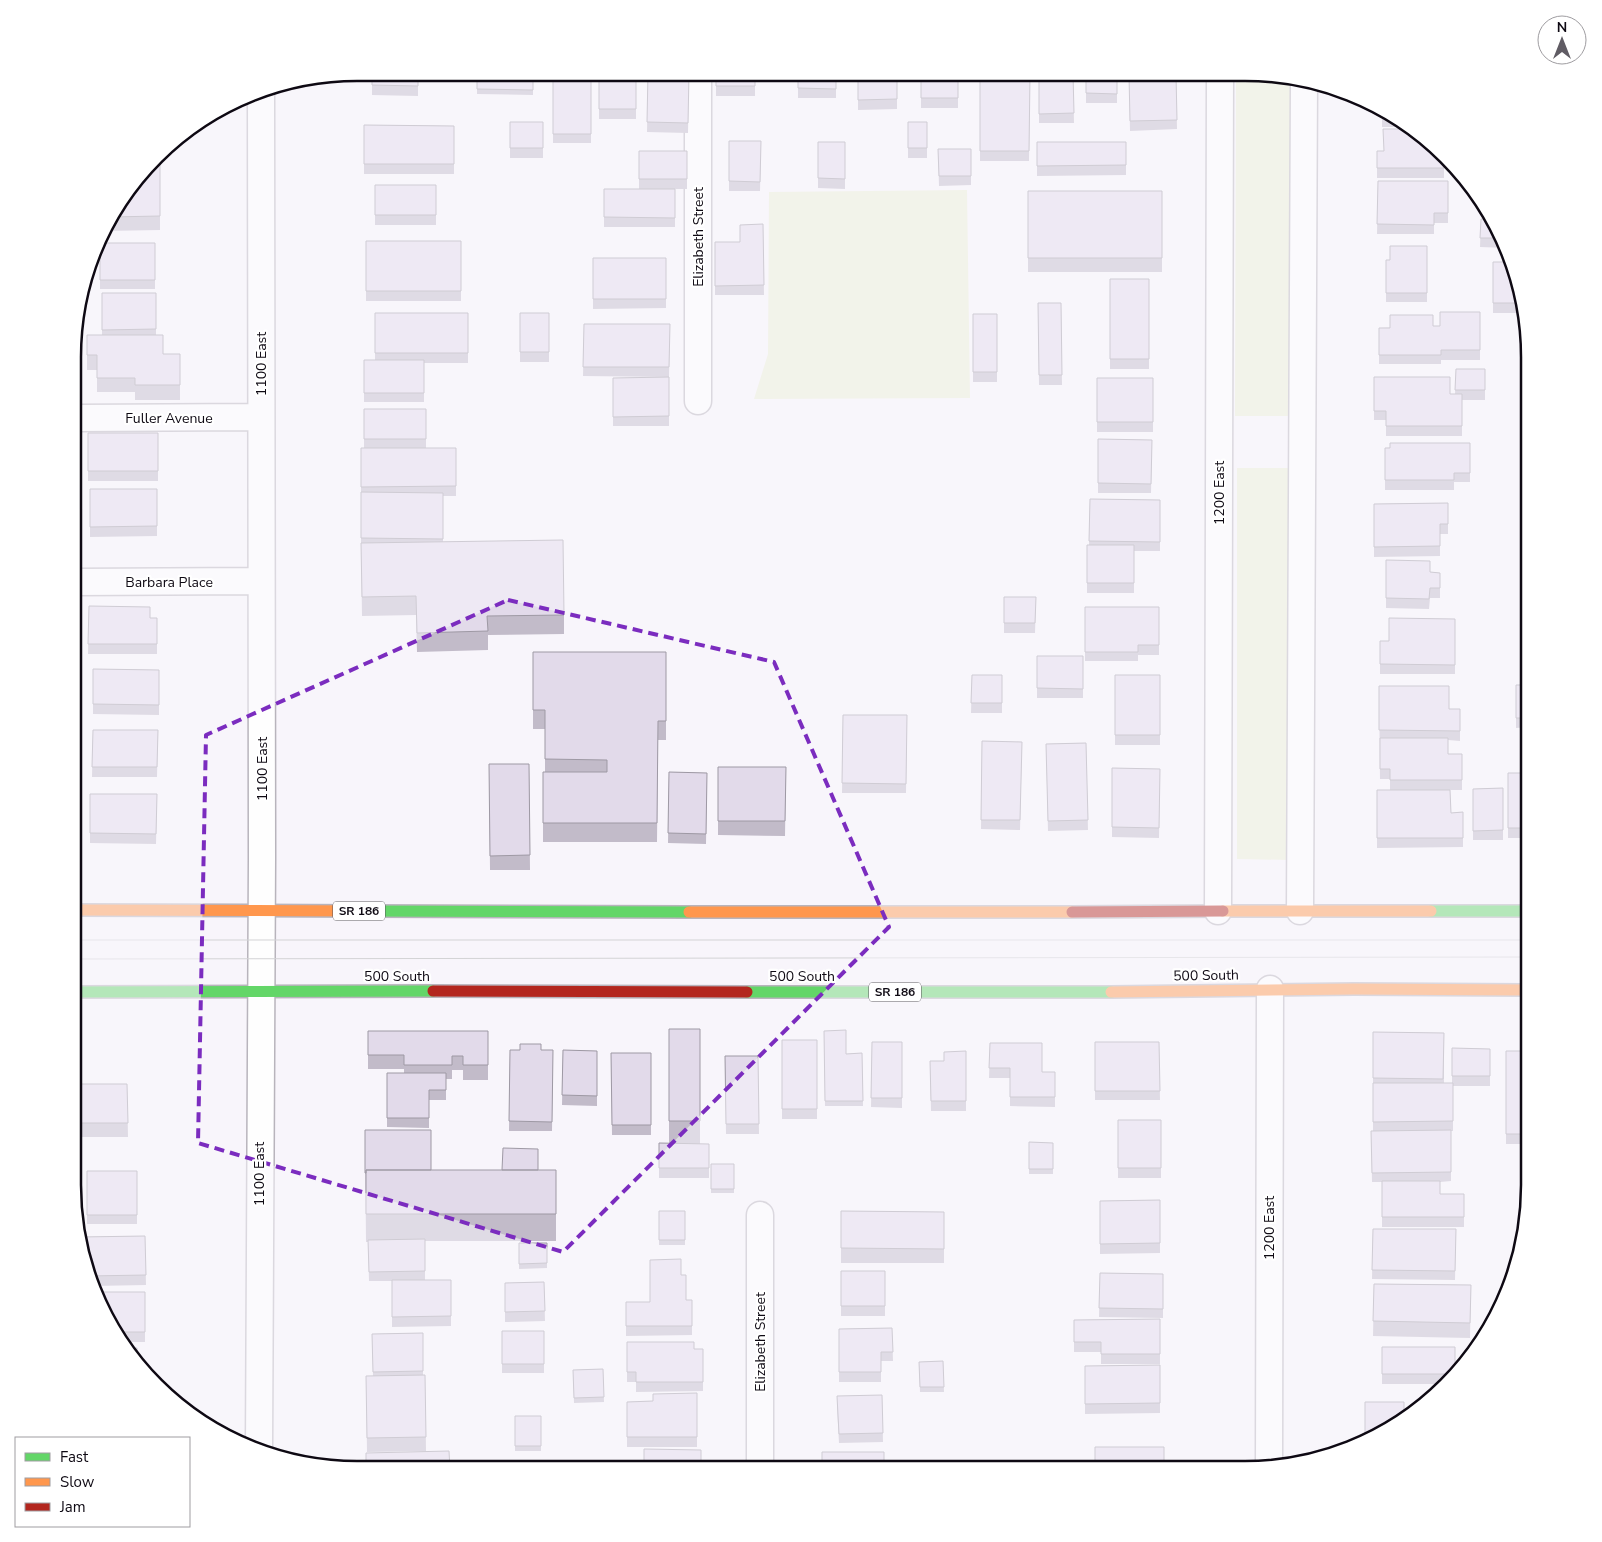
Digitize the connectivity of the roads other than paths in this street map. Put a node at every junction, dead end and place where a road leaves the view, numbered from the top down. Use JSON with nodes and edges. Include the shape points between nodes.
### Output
{"nodes":[{"id":1,"x":698,"y":81,"type":"edge"},
{"id":2,"x":1220,"y":81,"type":"edge"},
{"id":3,"x":1304,"y":88,"type":"edge"},
{"id":4,"x":260,"y":99,"type":"edge"},
{"id":5,"x":698,"y":401,"type":"dead end"},
{"id":6,"x":261,"y":417,"type":"junction"},
{"id":7,"x":81,"y":418,"type":"edge"},
{"id":8,"x":262,"y":581,"type":"junction"},
{"id":9,"x":81,"y":582,"type":"edge"},
{"id":10,"x":81,"y":910,"type":"edge"},
{"id":11,"x":262,"y":910,"type":"junction"},
{"id":12,"x":1218,"y":911,"type":"junction"},
{"id":13,"x":1300,"y":911,"type":"junction"},
{"id":14,"x":1521,"y":912,"type":"edge"},
{"id":15,"x":1270,"y":989,"type":"junction"},
{"id":16,"x":1521,"y":990,"type":"edge"},
{"id":17,"x":260,"y":991,"type":"junction"},
{"id":18,"x":81,"y":992,"type":"edge"},
{"id":19,"x":760,"y":1215,"type":"dead end"},
{"id":20,"x":259,"y":1443,"type":"edge"},
{"id":21,"x":1269,"y":1459,"type":"edge"},
{"id":22,"x":760,"y":1461,"type":"edge"}],
"edges":[{"from":1,"to":5,"type":"street","name":"Elizabeth Street"},
{"from":2,"to":12,"type":"street","name":"1200 East"},
{"from":3,"to":13,"type":"street"},
{"from":4,"to":6,"type":"street","name":"1100 East"},
{"from":6,"to":7,"type":"street","name":"Fuller Avenue"},
{"from":6,"to":8,"type":"street","name":"1100 East"},
{"from":8,"to":9,"type":"street","name":"Barbara Place"},
{"from":8,"to":11,"type":"street","name":"1100 East"},
{"from":10,"to":11,"type":"main road","number":"SR 186"},
{"from":11,"to":12,"type":"main road","number":"SR 186"},
{"from":11,"to":17,"type":"street","name":"1100 East"},
{"from":12,"to":13,"type":"main road","number":"SR 186"},
{"from":13,"to":14,"type":"main road","number":"SR 186"},
{"from":15,"to":16,"type":"main road","name":"500 South","number":"SR 186"},
{"from":15,"to":17,"type":"main road","name":"500 South","number":"SR 186","via":[[1064,992]]},
{"from":15,"to":21,"type":"street","name":"1200 East"},
{"from":17,"to":18,"type":"main road","name":"500 South","number":"SR 186"},
{"from":17,"to":20,"type":"street","name":"1100 East"},
{"from":19,"to":22,"type":"street","name":"Elizabeth Street"}]}
